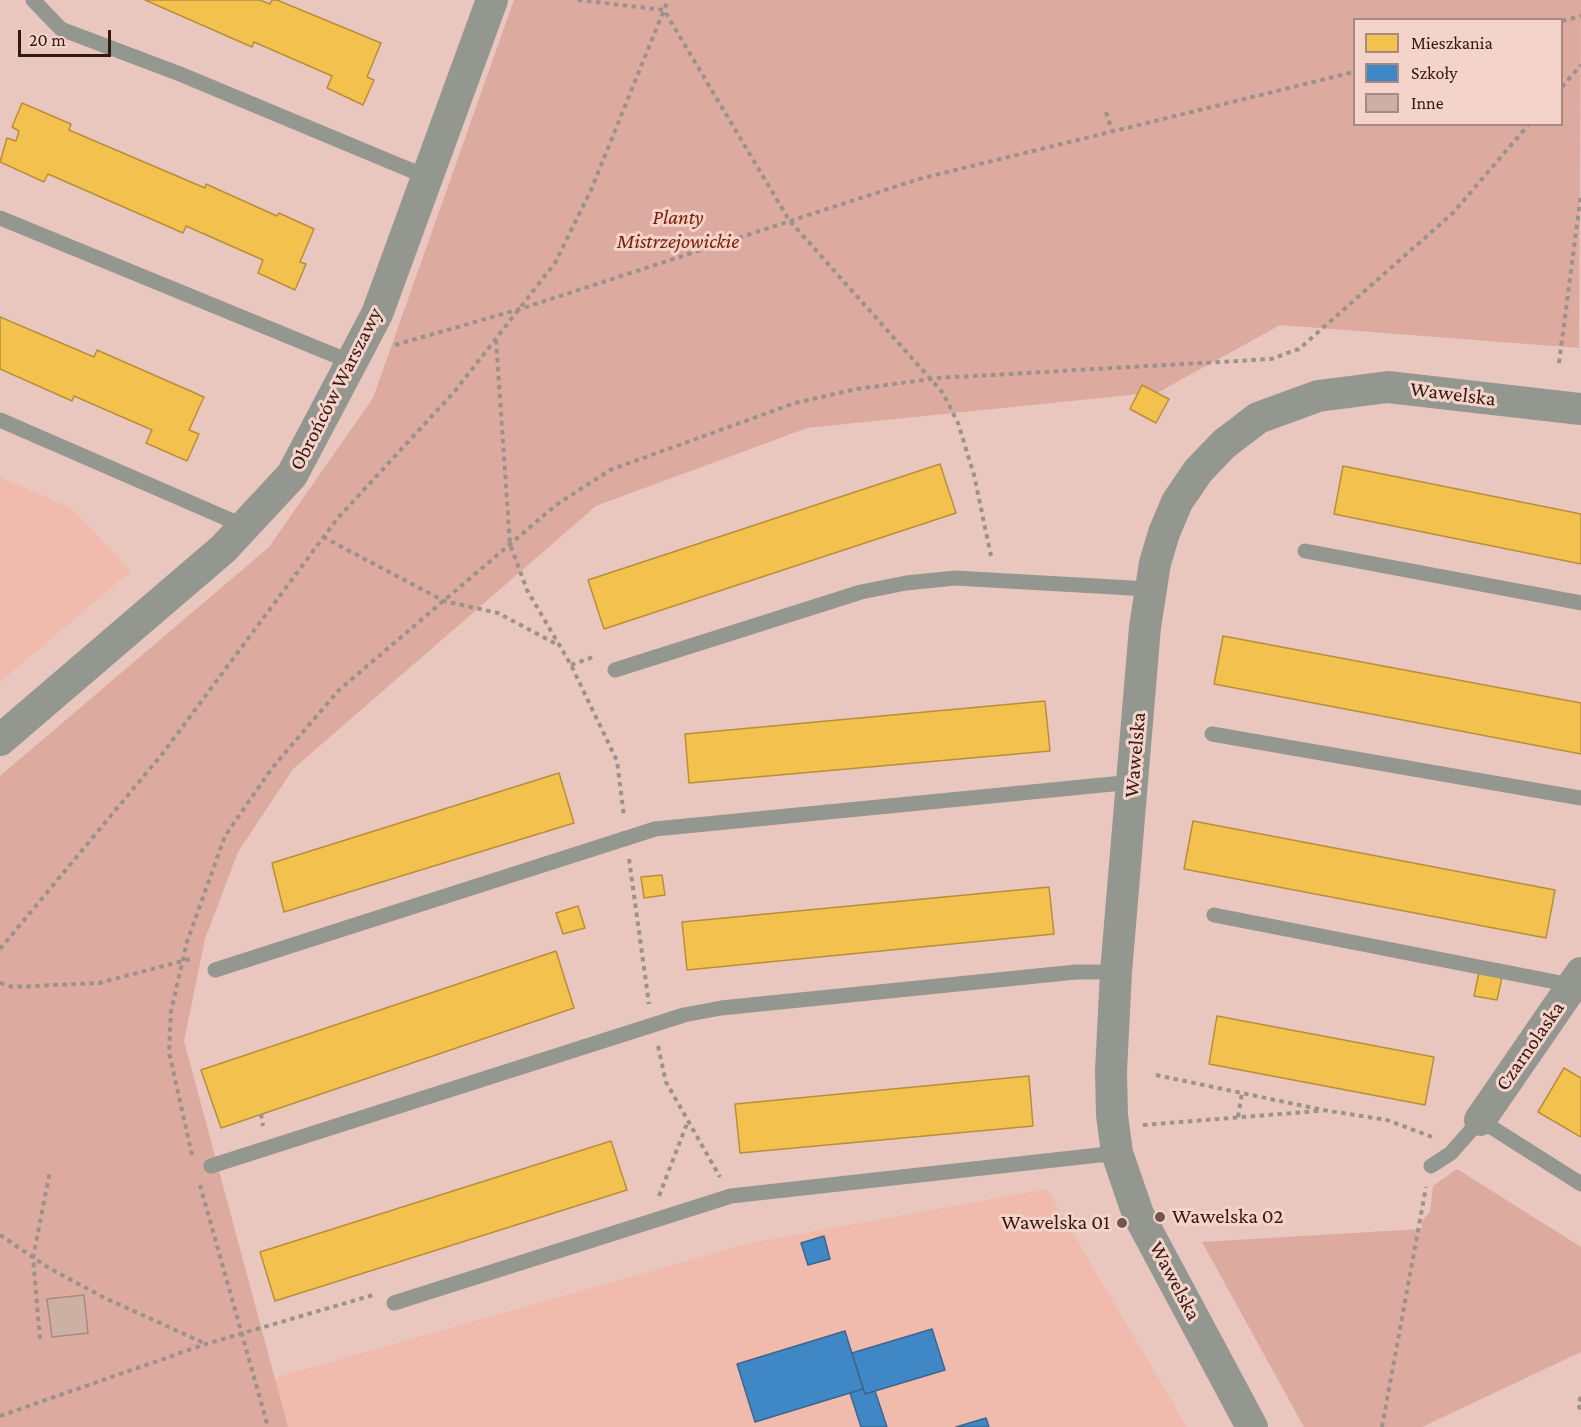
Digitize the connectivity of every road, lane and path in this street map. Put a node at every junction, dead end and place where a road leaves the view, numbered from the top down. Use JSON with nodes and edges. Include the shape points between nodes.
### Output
{"nodes":[{"id":1,"x":33,"y":0,"type":"edge"},
{"id":2,"x":492,"y":0,"type":"edge"},
{"id":3,"x":578,"y":0,"type":"edge"},
{"id":4,"x":668,"y":0,"type":"edge"},
{"id":5,"x":664,"y":10,"type":"junction"},
{"id":6,"x":1581,"y":16,"type":"edge"},
{"id":7,"x":1563,"y":21,"type":"edge"},
{"id":8,"x":1581,"y":65,"type":"edge"},
{"id":9,"x":1353,"y":72,"type":"edge"},
{"id":10,"x":1563,"y":86,"type":"edge"},
{"id":11,"x":1106,"y":112,"type":"dead end"},
{"id":12,"x":1527,"y":126,"type":"edge"},
{"id":13,"x":1112,"y":131,"type":"junction"},
{"id":14,"x":427,"y":177,"type":"junction"},
{"id":15,"x":1581,"y":194,"type":"edge"},
{"id":16,"x":0,"y":218,"type":"edge"},
{"id":17,"x":789,"y":220,"type":"junction"},
{"id":18,"x":520,"y":309,"type":"junction"},
{"id":19,"x":496,"y":339,"type":"junction"},
{"id":20,"x":351,"y":362,"type":"junction"},
{"id":21,"x":1559,"y":363,"type":"dead end"},
{"id":22,"x":928,"y":379,"type":"junction"},
{"id":23,"x":1581,"y":409,"type":"edge"},
{"id":24,"x":0,"y":420,"type":"edge"},
{"id":25,"x":244,"y":526,"type":"junction"},
{"id":26,"x":323,"y":537,"type":"junction"},
{"id":27,"x":510,"y":544,"type":"junction"},
{"id":28,"x":1305,"y":551,"type":"dead end"},
{"id":29,"x":993,"y":566,"type":"dead end"},
{"id":30,"x":1149,"y":589,"type":"junction"},
{"id":31,"x":444,"y":601,"type":"junction"},
{"id":32,"x":1581,"y":603,"type":"edge"},
{"id":33,"x":561,"y":646,"type":"junction"},
{"id":34,"x":615,"y":670,"type":"dead end"},
{"id":35,"x":1212,"y":734,"type":"dead end"},
{"id":36,"x":0,"y":740,"type":"edge"},
{"id":37,"x":1132,"y":783,"type":"junction"},
{"id":38,"x":1581,"y":798,"type":"edge"},
{"id":39,"x":627,"y":836,"type":"junction"},
{"id":40,"x":1214,"y":915,"type":"dead end"},
{"id":41,"x":0,"y":950,"type":"edge"},
{"id":42,"x":183,"y":962,"type":"junction"},
{"id":43,"x":215,"y":970,"type":"joint"},
{"id":44,"x":1116,"y":972,"type":"junction"},
{"id":45,"x":1576,"y":979,"type":"edge"},
{"id":46,"x":0,"y":983,"type":"edge"},
{"id":47,"x":652,"y":1023,"type":"junction"},
{"id":48,"x":1156,"y":1075,"type":"dead end"},
{"id":49,"x":1242,"y":1093,"type":"junction"},
{"id":50,"x":1323,"y":1110,"type":"junction"},
{"id":51,"x":1238,"y":1117,"type":"junction"},
{"id":52,"x":688,"y":1120,"type":"junction"},
{"id":53,"x":1480,"y":1120,"type":"junction"},
{"id":54,"x":1139,"y":1125,"type":"dead end"},
{"id":55,"x":1441,"y":1141,"type":"dead end"},
{"id":56,"x":1117,"y":1153,"type":"junction"},
{"id":57,"x":192,"y":1158,"type":"dead end"},
{"id":58,"x":211,"y":1166,"type":"dead end"},
{"id":59,"x":1431,"y":1166,"type":"dead end"},
{"id":60,"x":50,"y":1171,"type":"dead end"},
{"id":61,"x":199,"y":1180,"type":"dead end"},
{"id":62,"x":1581,"y":1184,"type":"edge"},
{"id":63,"x":1425,"y":1193,"type":"dead end"},
{"id":64,"x":731,"y":1196,"type":"junction"},
{"id":65,"x":656,"y":1205,"type":"dead end"},
{"id":66,"x":0,"y":1235,"type":"edge"},
{"id":67,"x":33,"y":1258,"type":"junction"},
{"id":68,"x":394,"y":1303,"type":"joint"},
{"id":69,"x":243,"y":1334,"type":"junction"},
{"id":70,"x":40,"y":1339,"type":"dead end"},
{"id":71,"x":206,"y":1344,"type":"junction"},
{"id":72,"x":1581,"y":1397,"type":"edge"},
{"id":73,"x":1581,"y":1412,"type":"edge"},
{"id":74,"x":0,"y":1416,"type":"edge"},
{"id":75,"x":268,"y":1427,"type":"edge"},
{"id":76,"x":1252,"y":1427,"type":"edge"},
{"id":77,"x":1382,"y":1427,"type":"edge"}],
"edges":[{"from":1,"to":14,"type":"lane","via":[[61,29]]},
{"from":2,"to":14,"type":"street","name":"Obrońców Warszawy"},
{"from":3,"to":5,"type":"path"},
{"from":4,"to":5,"type":"path"},
{"from":5,"to":17,"type":"path"},
{"from":5,"to":18,"type":"path","via":[[591,190],[555,263]]},
{"from":6,"to":7,"type":"path"},
{"from":8,"to":10,"type":"path"},
{"from":9,"to":13,"type":"path"},
{"from":11,"to":13,"type":"path"},
{"from":12,"to":22,"type":"path","via":[[1453,213],[1299,349],[1271,359]]},
{"from":13,"to":17,"type":"path","via":[[919,179]]},
{"from":14,"to":20,"type":"street","name":"Obrońców Warszawy","via":[[377,314]]},
{"from":15,"to":21,"type":"path"},
{"from":16,"to":20,"type":"lane"},
{"from":17,"to":18,"type":"path"},
{"from":17,"to":22,"type":"path"},
{"from":18,"to":19,"type":"path"},
{"from":18,"to":20,"type":"path","via":[[395,345]]},
{"from":19,"to":26,"type":"path","via":[[455,391]]},
{"from":19,"to":27,"type":"path"},
{"from":20,"to":25,"type":"street","name":"Obrońców Warszawy","via":[[292,475]]},
{"from":22,"to":27,"type":"path","via":[[857,388],[795,403],[610,470],[556,505]]},
{"from":22,"to":29,"type":"path","via":[[943,393],[958,423],[974,475]]},
{"from":23,"to":30,"type":"street","name":"Wawelska","via":[[1388,387],[1318,396],[1286,406],[1258,418],[1224,444],[1198,471],[1177,502]]},
{"from":24,"to":25,"type":"lane"},
{"from":25,"to":36,"type":"street","name":"Obrońców Warszawy","via":[[223,549]]},
{"from":26,"to":31,"type":"path"},
{"from":26,"to":41,"type":"path","via":[[163,753]]},
{"from":27,"to":31,"type":"path"},
{"from":27,"to":33,"type":"path","via":[[527,590]]},
{"from":28,"to":32,"type":"lane"},
{"from":30,"to":34,"type":"lane","via":[[955,578],[906,583],[861,592]]},
{"from":30,"to":37,"type":"street","name":"Wawelska"},
{"from":31,"to":33,"type":"path","via":[[498,613]]},
{"from":31,"to":42,"type":"path","via":[[339,690],[272,768],[225,837]]},
{"from":33,"to":39,"type":"path","via":[[617,761]]},
{"from":35,"to":38,"type":"lane"},
{"from":37,"to":39,"type":"lane","via":[[684,825]]},
{"from":37,"to":44,"type":"street","name":"Wawelska"},
{"from":39,"to":43,"type":"lane"},
{"from":39,"to":47,"type":"path"},
{"from":40,"to":45,"type":"lane"},
{"from":42,"to":43,"type":"path","via":[[211,954]]},
{"from":42,"to":46,"type":"path","via":[[99,983],[13,987]]},
{"from":42,"to":57,"type":"path","via":[[171,1011],[169,1052]]},
{"from":44,"to":47,"type":"lane","via":[[1076,972],[721,1008]]},
{"from":44,"to":56,"type":"street","name":"Wawelska","via":[[1111,1071]]},
{"from":45,"to":53,"type":"street","name":"Czarnolaska"},
{"from":47,"to":52,"type":"path","via":[[666,1082]]},
{"from":47,"to":58,"type":"lane"},
{"from":48,"to":49,"type":"path"},
{"from":49,"to":50,"type":"path"},
{"from":49,"to":51,"type":"path"},
{"from":50,"to":51,"type":"path"},
{"from":50,"to":55,"type":"path","via":[[1388,1120]]},
{"from":51,"to":54,"type":"path"},
{"from":52,"to":64,"type":"path"},
{"from":52,"to":65,"type":"path"},
{"from":53,"to":59,"type":"lane","via":[[1451,1153]]},
{"from":53,"to":62,"type":"lane"},
{"from":56,"to":64,"type":"lane"},
{"from":56,"to":76,"type":"street","name":"Wawelska","via":[[1138,1214]]},
{"from":60,"to":67,"type":"path"},
{"from":61,"to":69,"type":"path"},
{"from":63,"to":77,"type":"path"},
{"from":64,"to":68,"type":"lane"},
{"from":66,"to":67,"type":"path"},
{"from":67,"to":70,"type":"path"},
{"from":67,"to":71,"type":"path","via":[[104,1297]]},
{"from":68,"to":69,"type":"path","via":[[390,1290]]},
{"from":69,"to":71,"type":"path"},
{"from":69,"to":75,"type":"path"},
{"from":71,"to":74,"type":"path"},
{"from":72,"to":73,"type":"path"}]}
